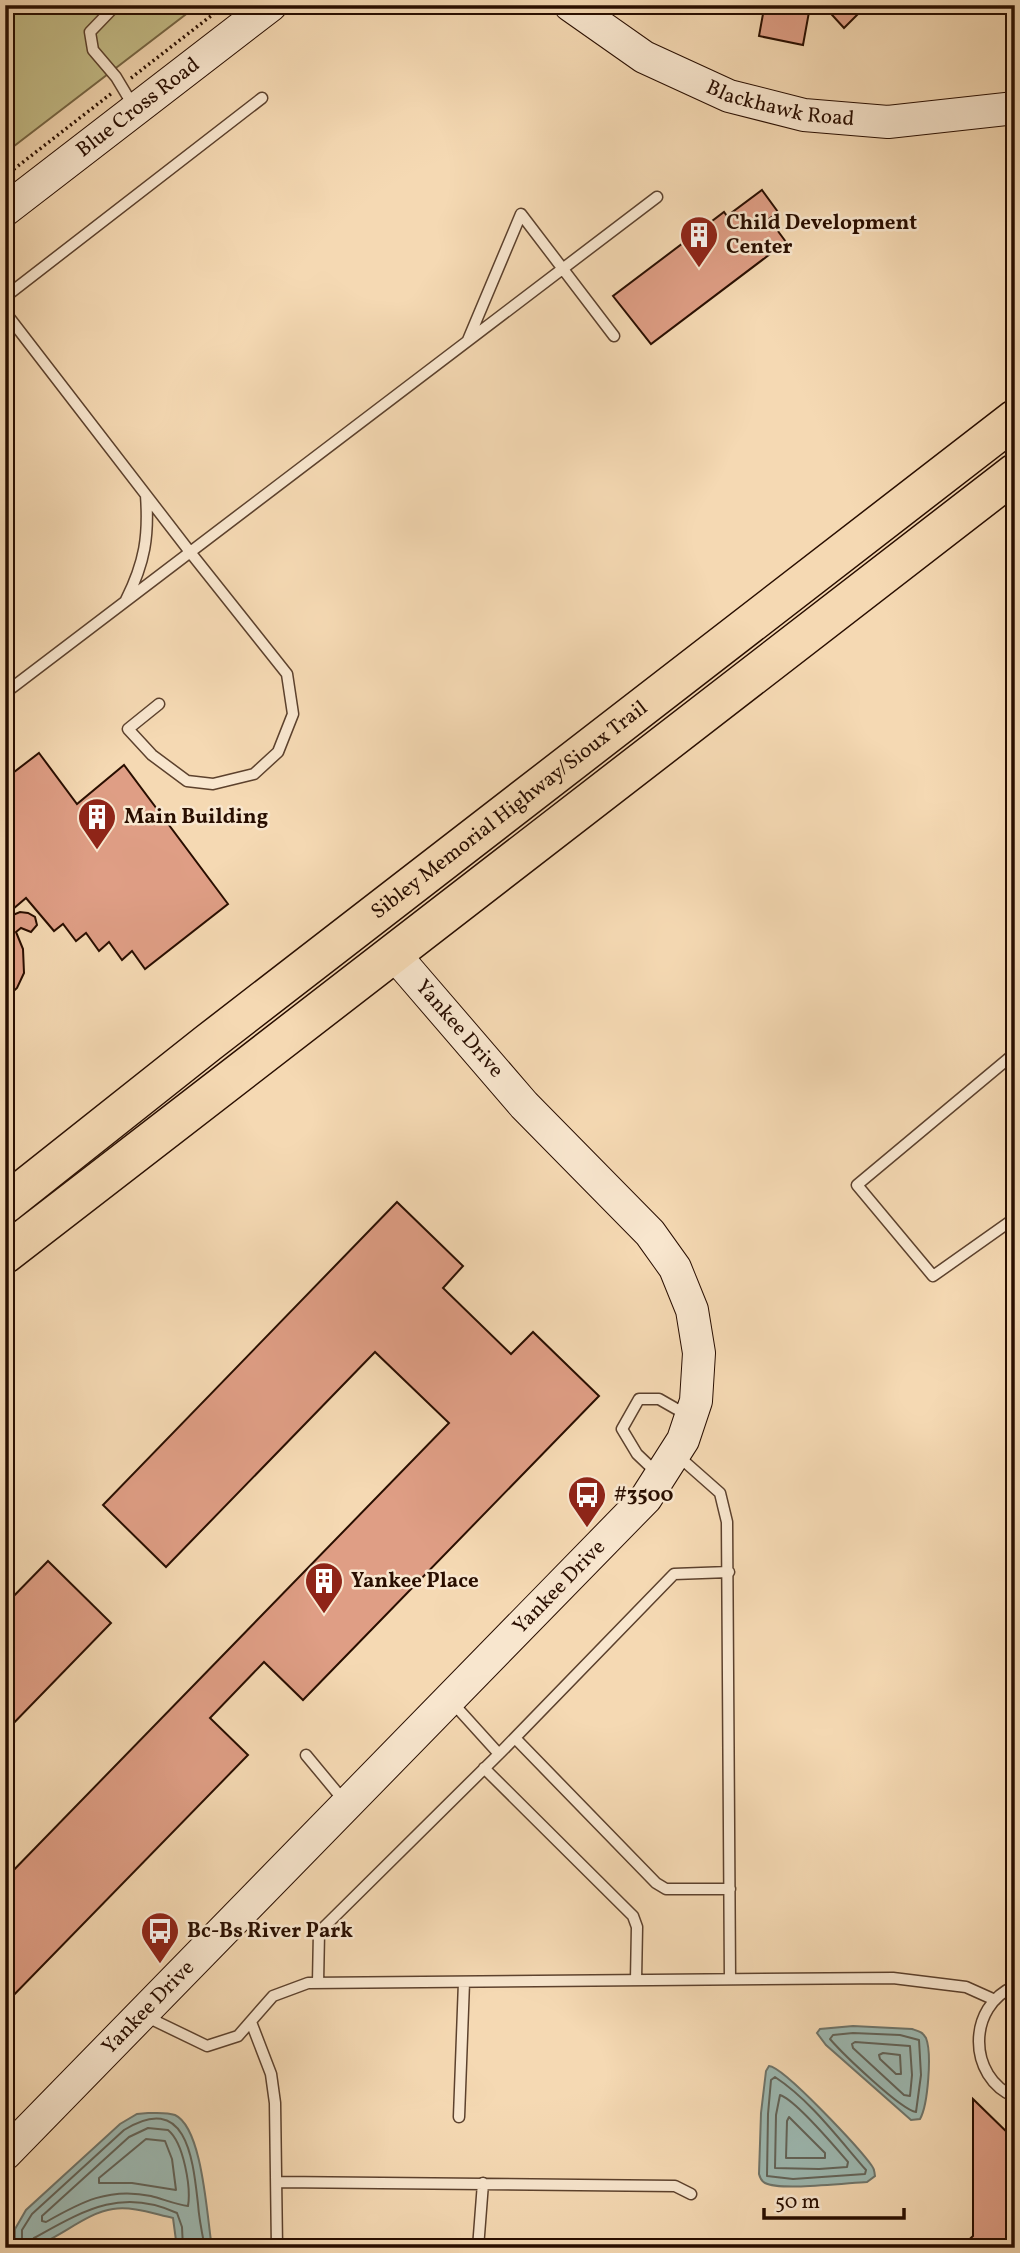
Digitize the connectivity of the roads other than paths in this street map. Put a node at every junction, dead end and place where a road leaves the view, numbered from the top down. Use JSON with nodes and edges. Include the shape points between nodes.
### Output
{"nodes":[{"id":1,"x":116,"y":5,"type":"edge"},
{"id":2,"x":271,"y":5,"type":"edge"},
{"id":3,"x":570,"y":5,"type":"edge"},
{"id":4,"x":262,"y":97,"type":"dead end"},
{"id":5,"x":1015,"y":108,"type":"edge"},
{"id":6,"x":136,"y":110,"type":"junction"},
{"id":7,"x":657,"y":197,"type":"dead end"},
{"id":8,"x":5,"y":210,"type":"edge"},
{"id":9,"x":564,"y":268,"type":"junction"},
{"id":10,"x":5,"y":297,"type":"edge"},
{"id":11,"x":5,"y":312,"type":"edge"},
{"id":12,"x":614,"y":336,"type":"dead end"},
{"id":13,"x":467,"y":342,"type":"junction"},
{"id":14,"x":1015,"y":419,"type":"edge"},
{"id":15,"x":1015,"y":473,"type":"edge"},
{"id":16,"x":146,"y":495,"type":"junction"},
{"id":17,"x":190,"y":552,"type":"junction"},
{"id":18,"x":124,"y":602,"type":"junction"},
{"id":19,"x":5,"y":693,"type":"edge"},
{"id":20,"x":159,"y":704,"type":"dead end"},
{"id":21,"x":394,"y":954,"type":"junction"},
{"id":22,"x":1015,"y":1053,"type":"edge"},
{"id":23,"x":5,"y":1204,"type":"edge"},
{"id":24,"x":1015,"y":1219,"type":"edge"},
{"id":25,"x":5,"y":1254,"type":"edge"},
{"id":26,"x":691,"y":1417,"type":"junction"},
{"id":27,"x":667,"y":1465,"type":"junction"},
{"id":28,"x":729,"y":1572,"type":"junction"},
{"id":29,"x":449,"y":1699,"type":"junction"},
{"id":30,"x":514,"y":1738,"type":"junction"},
{"id":31,"x":499,"y":1754,"type":"junction"},
{"id":32,"x":306,"y":1755,"type":"dead end"},
{"id":33,"x":484,"y":1768,"type":"junction"},
{"id":34,"x":346,"y":1804,"type":"junction"},
{"id":35,"x":730,"y":1889,"type":"junction"},
{"id":36,"x":730,"y":1979,"type":"junction"},
{"id":37,"x":636,"y":1980,"type":"junction"},
{"id":38,"x":464,"y":1982,"type":"junction"},
{"id":39,"x":318,"y":1983,"type":"junction"},
{"id":40,"x":1015,"y":1986,"type":"edge"},
{"id":41,"x":995,"y":2000,"type":"junction"},
{"id":42,"x":141,"y":2015,"type":"junction"},
{"id":43,"x":251,"y":2022,"type":"junction"},
{"id":44,"x":1015,"y":2097,"type":"edge"},
{"id":45,"x":459,"y":2117,"type":"dead end"},
{"id":46,"x":5,"y":2154,"type":"edge"},
{"id":47,"x":278,"y":2182,"type":"junction"},
{"id":48,"x":483,"y":2183,"type":"junction"},
{"id":49,"x":691,"y":2194,"type":"dead end"},
{"id":50,"x":277,"y":2248,"type":"edge"},
{"id":51,"x":478,"y":2248,"type":"edge"}],
"edges":[{"from":1,"to":6,"type":"lane","via":[[90,32],[93,50]]},
{"from":2,"to":6,"type":"street","name":"Blue Cross Road"},
{"from":3,"to":5,"type":"street","name":"Blackhawk Road","via":[[644,57],[729,96],[804,115],[888,122]]},
{"from":4,"to":10,"type":"lane"},
{"from":6,"to":8,"type":"street","name":"Blue Cross Road"},
{"from":7,"to":9,"type":"lane"},
{"from":9,"to":12,"type":"lane"},
{"from":9,"to":13,"type":"lane"},
{"from":9,"to":13,"type":"lane","via":[[522,214]]},
{"from":11,"to":16,"type":"lane"},
{"from":13,"to":17,"type":"lane"},
{"from":14,"to":23,"type":"highway","name":"Sibley Memorial Highway/Sioux Trail"},
{"from":15,"to":21,"type":"highway","name":"Sibley Memorial Highway/Sioux Trail"},
{"from":16,"to":17,"type":"lane"},
{"from":16,"to":18,"type":"lane","via":[[144,556]]},
{"from":17,"to":18,"type":"lane"},
{"from":17,"to":20,"type":"lane","via":[[287,674],[293,714],[278,752],[254,774],[213,784],[187,781],[152,755],[128,729]]},
{"from":18,"to":19,"type":"lane"},
{"from":21,"to":25,"type":"highway","name":"Sibley Memorial Highway/Sioux Trail"},
{"from":21,"to":26,"type":"street","name":"Yankee Drive","via":[[524,1105],[650,1233],[675,1268],[692,1310],[699,1353]]},
{"from":22,"to":24,"type":"lane","via":[[857,1185],[933,1276]]},
{"from":26,"to":27,"type":"street","name":"Yankee Drive"},
{"from":26,"to":27,"type":"lane","via":[[659,1399],[639,1399],[622,1429],[637,1454]]},
{"from":27,"to":28,"type":"lane","via":[[720,1493],[727,1522]]},
{"from":27,"to":29,"type":"street","name":"Yankee Drive","via":[[646,1498]]},
{"from":28,"to":30,"type":"lane","via":[[674,1574]]},
{"from":28,"to":35,"type":"lane"},
{"from":29,"to":31,"type":"lane"},
{"from":29,"to":34,"type":"street","name":"Yankee Drive"},
{"from":30,"to":31,"type":"lane"},
{"from":30,"to":35,"type":"lane","via":[[656,1883],[666,1889]]},
{"from":31,"to":33,"type":"lane"},
{"from":32,"to":34,"type":"lane"},
{"from":33,"to":37,"type":"lane","via":[[633,1916]]},
{"from":33,"to":39,"type":"lane","via":[[319,1932]]},
{"from":34,"to":42,"type":"street","name":"Yankee Drive"},
{"from":35,"to":36,"type":"lane"},
{"from":36,"to":37,"type":"lane"},
{"from":36,"to":41,"type":"lane","via":[[893,1978],[966,1987]]},
{"from":37,"to":38,"type":"lane"},
{"from":38,"to":39,"type":"lane"},
{"from":38,"to":45,"type":"lane"},
{"from":39,"to":43,"type":"lane","via":[[273,1996]]},
{"from":40,"to":41,"type":"lane"},
{"from":41,"to":44,"type":"lane","via":[[986,2009],[978,2032],[979,2058],[991,2080]]},
{"from":42,"to":43,"type":"lane","via":[[206,2046],[238,2036]]},
{"from":42,"to":46,"type":"street","name":"Yankee Drive"},
{"from":43,"to":47,"type":"lane","via":[[271,2074]]},
{"from":47,"to":48,"type":"lane"},
{"from":47,"to":50,"type":"lane"},
{"from":48,"to":49,"type":"lane","via":[[675,2186]]},
{"from":48,"to":51,"type":"lane"}]}
